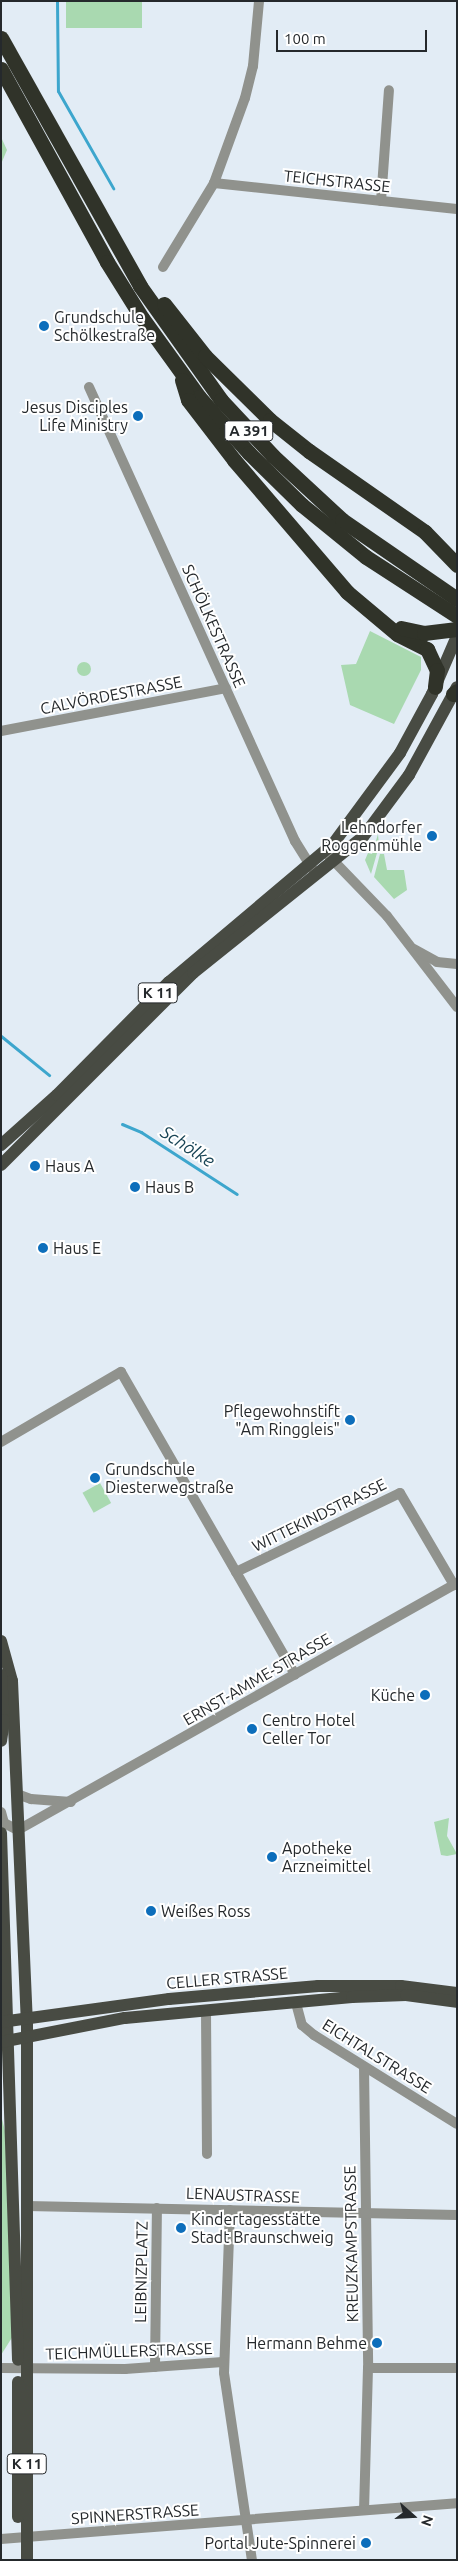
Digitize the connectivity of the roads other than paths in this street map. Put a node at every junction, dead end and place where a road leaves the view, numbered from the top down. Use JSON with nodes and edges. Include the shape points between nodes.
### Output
{"nodes":[{"id":1,"x":259,"y":1,"type":"edge"},
{"id":2,"x":1,"y":38,"type":"edge"},
{"id":3,"x":1,"y":69,"type":"edge"},
{"id":4,"x":390,"y":90,"type":"dead end"},
{"id":5,"x":214,"y":183,"type":"junction"},
{"id":6,"x":382,"y":201,"type":"junction"},
{"id":7,"x":457,"y":209,"type":"edge"},
{"id":8,"x":114,"y":242,"type":"junction"},
{"id":9,"x":163,"y":267,"type":"dead end"},
{"id":10,"x":179,"y":372,"type":"junction"},
{"id":11,"x":89,"y":387,"type":"dead end"},
{"id":12,"x":425,"y":532,"type":"junction"},
{"id":13,"x":457,"y":545,"type":"edge"},
{"id":14,"x":457,"y":565,"type":"edge"},
{"id":15,"x":423,"y":587,"type":"junction"},
{"id":16,"x":457,"y":599,"type":"edge"},
{"id":17,"x":457,"y":616,"type":"edge"},
{"id":18,"x":377,"y":617,"type":"junction"},
{"id":19,"x":457,"y":629,"type":"edge"},
{"id":20,"x":457,"y":636,"type":"edge"},
{"id":21,"x":457,"y":654,"type":"edge"},
{"id":22,"x":438,"y":682,"type":"junction"},
{"id":23,"x":226,"y":688,"type":"junction"},
{"id":24,"x":456,"y":689,"type":"edge"},
{"id":25,"x":1,"y":731,"type":"edge"},
{"id":26,"x":325,"y":852,"type":"junction"},
{"id":27,"x":335,"y":862,"type":"junction"},
{"id":28,"x":313,"y":870,"type":"junction"},
{"id":29,"x":411,"y":947,"type":"junction"},
{"id":30,"x":457,"y":964,"type":"edge"},
{"id":31,"x":457,"y":1007,"type":"edge"},
{"id":32,"x":1,"y":1145,"type":"edge"},
{"id":33,"x":1,"y":1164,"type":"edge"},
{"id":34,"x":1,"y":1442,"type":"edge"},
{"id":35,"x":236,"y":1572,"type":"junction"},
{"id":36,"x":456,"y":1584,"type":"edge"},
{"id":37,"x":1,"y":1642,"type":"edge"},
{"id":38,"x":295,"y":1674,"type":"junction"},
{"id":39,"x":1,"y":1675,"type":"edge"},
{"id":40,"x":1,"y":1741,"type":"edge"},
{"id":41,"x":16,"y":1794,"type":"junction"},
{"id":42,"x":72,"y":1802,"type":"junction"},
{"id":43,"x":1,"y":1812,"type":"edge"},
{"id":44,"x":18,"y":1830,"type":"junction"},
{"id":45,"x":1,"y":1833,"type":"edge"},
{"id":46,"x":294,"y":1988,"type":"junction"},
{"id":47,"x":242,"y":1993,"type":"junction"},
{"id":48,"x":457,"y":1993,"type":"edge"},
{"id":49,"x":222,"y":1995,"type":"junction"},
{"id":50,"x":457,"y":2002,"type":"edge"},
{"id":51,"x":296,"y":2003,"type":"junction"},
{"id":52,"x":243,"y":2008,"type":"junction"},
{"id":53,"x":223,"y":2009,"type":"junction"},
{"id":54,"x":206,"y":2010,"type":"junction"},
{"id":55,"x":27,"y":2018,"type":"junction"},
{"id":56,"x":4,"y":2022,"type":"edge"},
{"id":57,"x":28,"y":2037,"type":"junction"},
{"id":58,"x":5,"y":2041,"type":"edge"},
{"id":59,"x":364,"y":2067,"type":"junction"},
{"id":60,"x":457,"y":2124,"type":"edge"},
{"id":61,"x":207,"y":2154,"type":"dead end"},
{"id":62,"x":27,"y":2206,"type":"junction"},
{"id":63,"x":156,"y":2208,"type":"junction"},
{"id":64,"x":230,"y":2210,"type":"junction"},
{"id":65,"x":364,"y":2214,"type":"junction"},
{"id":66,"x":457,"y":2215,"type":"edge"},
{"id":67,"x":224,"y":2362,"type":"junction"},
{"id":68,"x":155,"y":2367,"type":"junction"},
{"id":69,"x":1,"y":2368,"type":"edge"},
{"id":70,"x":23,"y":2368,"type":"junction"},
{"id":71,"x":368,"y":2368,"type":"junction"},
{"id":72,"x":457,"y":2368,"type":"edge"},
{"id":73,"x":457,"y":2503,"type":"edge"},
{"id":74,"x":364,"y":2510,"type":"junction"},
{"id":75,"x":245,"y":2520,"type":"junction"},
{"id":76,"x":22,"y":2537,"type":"junction"},
{"id":77,"x":1,"y":2539,"type":"edge"},
{"id":78,"x":18,"y":2560,"type":"edge"},
{"id":79,"x":26,"y":2560,"type":"edge"},
{"id":80,"x":252,"y":2560,"type":"edge"}],
"edges":[{"from":1,"to":5,"type":"street","via":[[253,66],[245,98]]},
{"from":2,"to":8,"type":"highway","number":"A 391"},
{"from":3,"to":10,"type":"highway","number":"A 391","via":[[107,262]]},
{"from":4,"to":6,"type":"street"},
{"from":5,"to":6,"type":"street","name":"TEICHSTRASSE"},
{"from":5,"to":9,"type":"street"},
{"from":6,"to":7,"type":"street","name":"TEICHSTRASSE"},
{"from":8,"to":12,"type":"highway","via":[[128,251],[205,356],[251,402],[309,451]]},
{"from":8,"to":15,"type":"highway","number":"A 391","via":[[187,355],[246,428],[342,520]]},
{"from":10,"to":15,"type":"highway","number":"A 391","via":[[243,446],[302,505],[366,557]]},
{"from":10,"to":18,"type":"highway","via":[[188,400],[234,460],[342,586]]},
{"from":11,"to":23,"type":"street","name":"SCHÖLKESTRASSE"},
{"from":12,"to":13,"type":"highway"},
{"from":12,"to":14,"type":"highway"},
{"from":15,"to":16,"type":"highway","number":"A 391"},
{"from":15,"to":17,"type":"highway","number":"A 391"},
{"from":18,"to":19,"type":"highway","via":[[424,633]]},
{"from":18,"to":22,"type":"highway","via":[[430,653]]},
{"from":20,"to":22,"type":"main road","number":"K 11"},
{"from":21,"to":22,"type":"main road"},
{"from":22,"to":26,"type":"main road","number":"K 11","via":[[386,776]]},
{"from":23,"to":25,"type":"street","name":"CALVÖRDESTRASSE"},
{"from":23,"to":28,"type":"street","name":"SCHÖLKESTRASSE","via":[[298,847]]},
{"from":24,"to":27,"type":"main road","number":"K 11","via":[[400,788],[363,837]]},
{"from":26,"to":27,"type":"street"},
{"from":26,"to":28,"type":"main road","number":"K 11"},
{"from":27,"to":28,"type":"main road","number":"K 11"},
{"from":27,"to":29,"type":"street","via":[[387,916]]},
{"from":28,"to":32,"type":"main road","number":"K 11","via":[[169,982],[57,1095]]},
{"from":28,"to":33,"type":"main road","number":"K 11","via":[[173,990]]},
{"from":29,"to":30,"type":"street","via":[[437,962]]},
{"from":29,"to":31,"type":"street"},
{"from":34,"to":35,"type":"street","via":[[121,1372]]},
{"from":35,"to":36,"type":"street","name":"WITTEKINDSTRASSE","via":[[400,1493]]},
{"from":35,"to":38,"type":"street"},
{"from":36,"to":38,"type":"street","name":"ERNST-AMME-STRASSE"},
{"from":37,"to":41,"type":"main road","number":"K 11","via":[[12,1681]]},
{"from":38,"to":42,"type":"street","name":"ERNST-AMME-STRASSE"},
{"from":39,"to":40,"type":"main road","via":[[4,1709]]},
{"from":41,"to":42,"type":"street","via":[[31,1799]]},
{"from":41,"to":44,"type":"main road","number":"K 11"},
{"from":42,"to":44,"type":"street","name":"ERNST-AMME-STRASSE"},
{"from":43,"to":44,"type":"street","via":[[4,1823]]},
{"from":44,"to":55,"type":"main road","number":"K 11"},
{"from":45,"to":56,"type":"main road","number":"K 11"},
{"from":46,"to":47,"type":"main road","name":"CELLER STRASSE"},
{"from":46,"to":48,"type":"main road","name":"CELLER STRASSE","via":[[401,1986]]},
{"from":46,"to":51,"type":"main road"},
{"from":47,"to":49,"type":"main road","name":"CELLER STRASSE"},
{"from":47,"to":52,"type":"main road"},
{"from":49,"to":53,"type":"main road"},
{"from":49,"to":55,"type":"main road","name":"CELLER STRASSE"},
{"from":50,"to":51,"type":"main road","name":"CELLER STRASSE","via":[[397,1995]]},
{"from":51,"to":52,"type":"main road","name":"CELLER STRASSE"},
{"from":51,"to":59,"type":"street","name":"EICHTALSTRASSE","via":[[302,2025]]},
{"from":52,"to":53,"type":"main road","name":"CELLER STRASSE"},
{"from":53,"to":54,"type":"main road","name":"CELLER STRASSE"},
{"from":54,"to":57,"type":"main road","name":"CELLER STRASSE","via":[[125,2018]]},
{"from":54,"to":61,"type":"street","name":"CELLER STRASSE"},
{"from":55,"to":56,"type":"main road","name":"CELLER STRASSE"},
{"from":55,"to":57,"type":"main road","number":"K 11"},
{"from":56,"to":58,"type":"main road","number":"K 11"},
{"from":57,"to":58,"type":"main road","name":"CELLER STRASSE"},
{"from":57,"to":62,"type":"main road","number":"K 11"},
{"from":58,"to":70,"type":"main road","number":"K 11"},
{"from":59,"to":60,"type":"street","name":"EICHTALSTRASSE"},
{"from":59,"to":65,"type":"street","name":"KREUZKAMPSTRASSE"},
{"from":62,"to":63,"type":"street","name":"LENAUSTRASSE"},
{"from":62,"to":70,"type":"main road","number":"K 11"},
{"from":63,"to":64,"type":"street","name":"LENAUSTRASSE"},
{"from":63,"to":68,"type":"street","name":"LEIBNIZPLATZ"},
{"from":64,"to":65,"type":"street","name":"LENAUSTRASSE"},
{"from":64,"to":67,"type":"street"},
{"from":65,"to":66,"type":"street","name":"LENAUSTRASSE"},
{"from":65,"to":71,"type":"street","name":"KREUZKAMPSTRASSE"},
{"from":67,"to":68,"type":"street","name":"TEICHMÜLLERSTRASSE"},
{"from":67,"to":75,"type":"street","name":"TEICHMÜLLERSTRASSE","via":[[225,2389]]},
{"from":68,"to":70,"type":"street","name":"TEICHMÜLLERSTRASSE"},
{"from":69,"to":70,"type":"street","name":"TEICHMÜLLERSTRASSE"},
{"from":70,"to":76,"type":"main road","number":"K 11"},
{"from":71,"to":72,"type":"street"},
{"from":71,"to":74,"type":"street","name":"KREUZKAMPSTRASSE"},
{"from":73,"to":74,"type":"street","name":"SPINNERSTRASSE"},
{"from":74,"to":75,"type":"street","name":"SPINNERSTRASSE"},
{"from":75,"to":76,"type":"street","name":"SPINNERSTRASSE"},
{"from":75,"to":80,"type":"street"},
{"from":76,"to":77,"type":"street","name":"SPINNERSTRASSE"},
{"from":76,"to":78,"type":"main road","number":"K 11"},
{"from":76,"to":79,"type":"main road","number":"K 11"}]}
